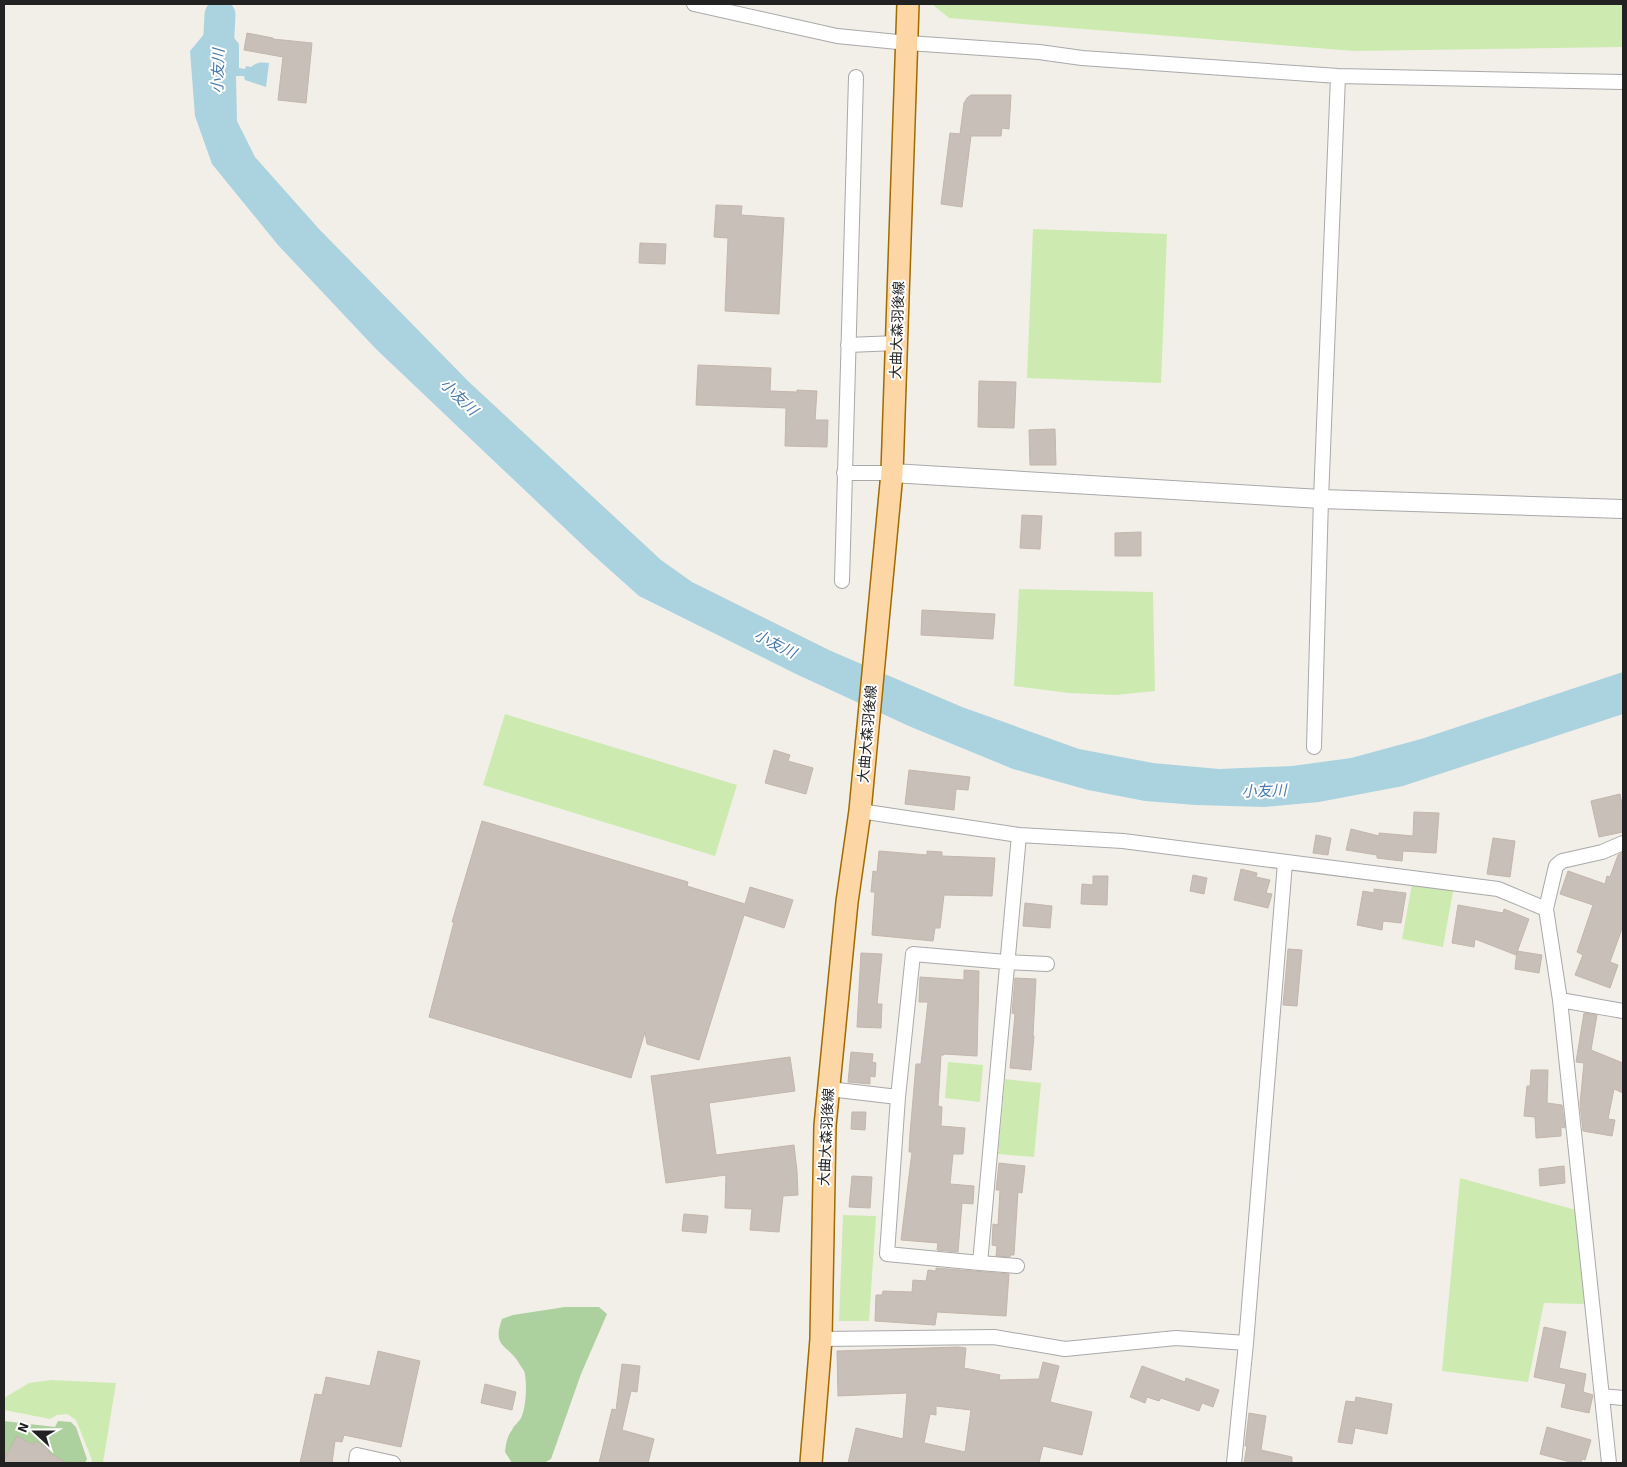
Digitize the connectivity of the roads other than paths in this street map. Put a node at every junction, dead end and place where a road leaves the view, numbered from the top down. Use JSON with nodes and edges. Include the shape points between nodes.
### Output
{"nodes":[{"id":1,"x":694,"y":4,"type":"edge"},
{"id":2,"x":908,"y":7,"type":"edge"},
{"id":3,"x":908,"y":43,"type":"junction"},
{"id":4,"x":1338,"y":76,"type":"junction"},
{"id":5,"x":856,"y":77,"type":"dead end"},
{"id":6,"x":1623,"y":82,"type":"edge"},
{"id":7,"x":897,"y":343,"type":"junction"},
{"id":8,"x":848,"y":345,"type":"junction"},
{"id":9,"x":844,"y":473,"type":"junction"},
{"id":10,"x":892,"y":473,"type":"junction"},
{"id":11,"x":1321,"y":499,"type":"junction"},
{"id":12,"x":1623,"y":509,"type":"edge"},
{"id":13,"x":842,"y":581,"type":"dead end"},
{"id":14,"x":1314,"y":747,"type":"dead end"},
{"id":15,"x":860,"y":811,"type":"junction"},
{"id":16,"x":1018,"y":835,"type":"junction"},
{"id":17,"x":1623,"y":843,"type":"edge"},
{"id":18,"x":1285,"y":863,"type":"junction"},
{"id":19,"x":1546,"y":909,"type":"junction"},
{"id":20,"x":1006,"y":962,"type":"junction"},
{"id":21,"x":1047,"y":964,"type":"dead end"},
{"id":22,"x":1560,"y":1000,"type":"junction"},
{"id":23,"x":1623,"y":1011,"type":"edge"},
{"id":24,"x":829,"y":1089,"type":"junction"},
{"id":25,"x":898,"y":1097,"type":"junction"},
{"id":26,"x":980,"y":1263,"type":"junction"},
{"id":27,"x":1017,"y":1266,"type":"dead end"},
{"id":28,"x":821,"y":1339,"type":"junction"},
{"id":29,"x":1246,"y":1343,"type":"junction"},
{"id":30,"x":1602,"y":1396,"type":"junction"},
{"id":31,"x":1623,"y":1398,"type":"edge"},
{"id":32,"x":356,"y":1463,"type":"edge"},
{"id":33,"x":394,"y":1463,"type":"edge"},
{"id":34,"x":811,"y":1463,"type":"edge"},
{"id":35,"x":1234,"y":1463,"type":"edge"},
{"id":36,"x":1609,"y":1463,"type":"edge"}],
"edges":[{"from":1,"to":3,"type":"street","via":[[837,36]]},
{"from":2,"to":3,"type":"main road","name":"大曲大森羽後線"},
{"from":3,"to":4,"type":"street"},
{"from":3,"to":7,"type":"main road","name":"大曲大森羽後線"},
{"from":4,"to":6,"type":"street"},
{"from":4,"to":11,"type":"street"},
{"from":5,"to":8,"type":"street"},
{"from":7,"to":8,"type":"street"},
{"from":7,"to":10,"type":"main road","name":"大曲大森羽後線"},
{"from":8,"to":9,"type":"street"},
{"from":9,"to":10,"type":"street"},
{"from":9,"to":13,"type":"street"},
{"from":10,"to":11,"type":"street"},
{"from":10,"to":15,"type":"main road","name":"大曲大森羽後線"},
{"from":11,"to":12,"type":"street"},
{"from":11,"to":14,"type":"street"},
{"from":15,"to":16,"type":"street"},
{"from":15,"to":24,"type":"main road","name":"大曲大森羽後線","via":[[847,902]]},
{"from":16,"to":18,"type":"street","via":[[1123,840]]},
{"from":16,"to":20,"type":"street"},
{"from":17,"to":19,"type":"street","via":[[1556,866]]},
{"from":18,"to":19,"type":"street","via":[[1498,889]]},
{"from":18,"to":29,"type":"street"},
{"from":19,"to":22,"type":"street"},
{"from":20,"to":21,"type":"street"},
{"from":20,"to":25,"type":"street","via":[[913,954]]},
{"from":20,"to":26,"type":"street"},
{"from":22,"to":23,"type":"street"},
{"from":22,"to":30,"type":"street"},
{"from":24,"to":25,"type":"street"},
{"from":24,"to":28,"type":"main road","name":"大曲大森羽後線","via":[[825,1126]]},
{"from":25,"to":26,"type":"street","via":[[887,1254]]},
{"from":26,"to":27,"type":"street"},
{"from":28,"to":29,"type":"street","via":[[994,1337],[1065,1349],[1176,1338]]},
{"from":28,"to":34,"type":"main road","name":"大曲大森羽後線"},
{"from":29,"to":35,"type":"street"},
{"from":30,"to":31,"type":"street"},
{"from":30,"to":36,"type":"street"},
{"from":32,"to":33,"type":"street","via":[[358,1455]]}]}
